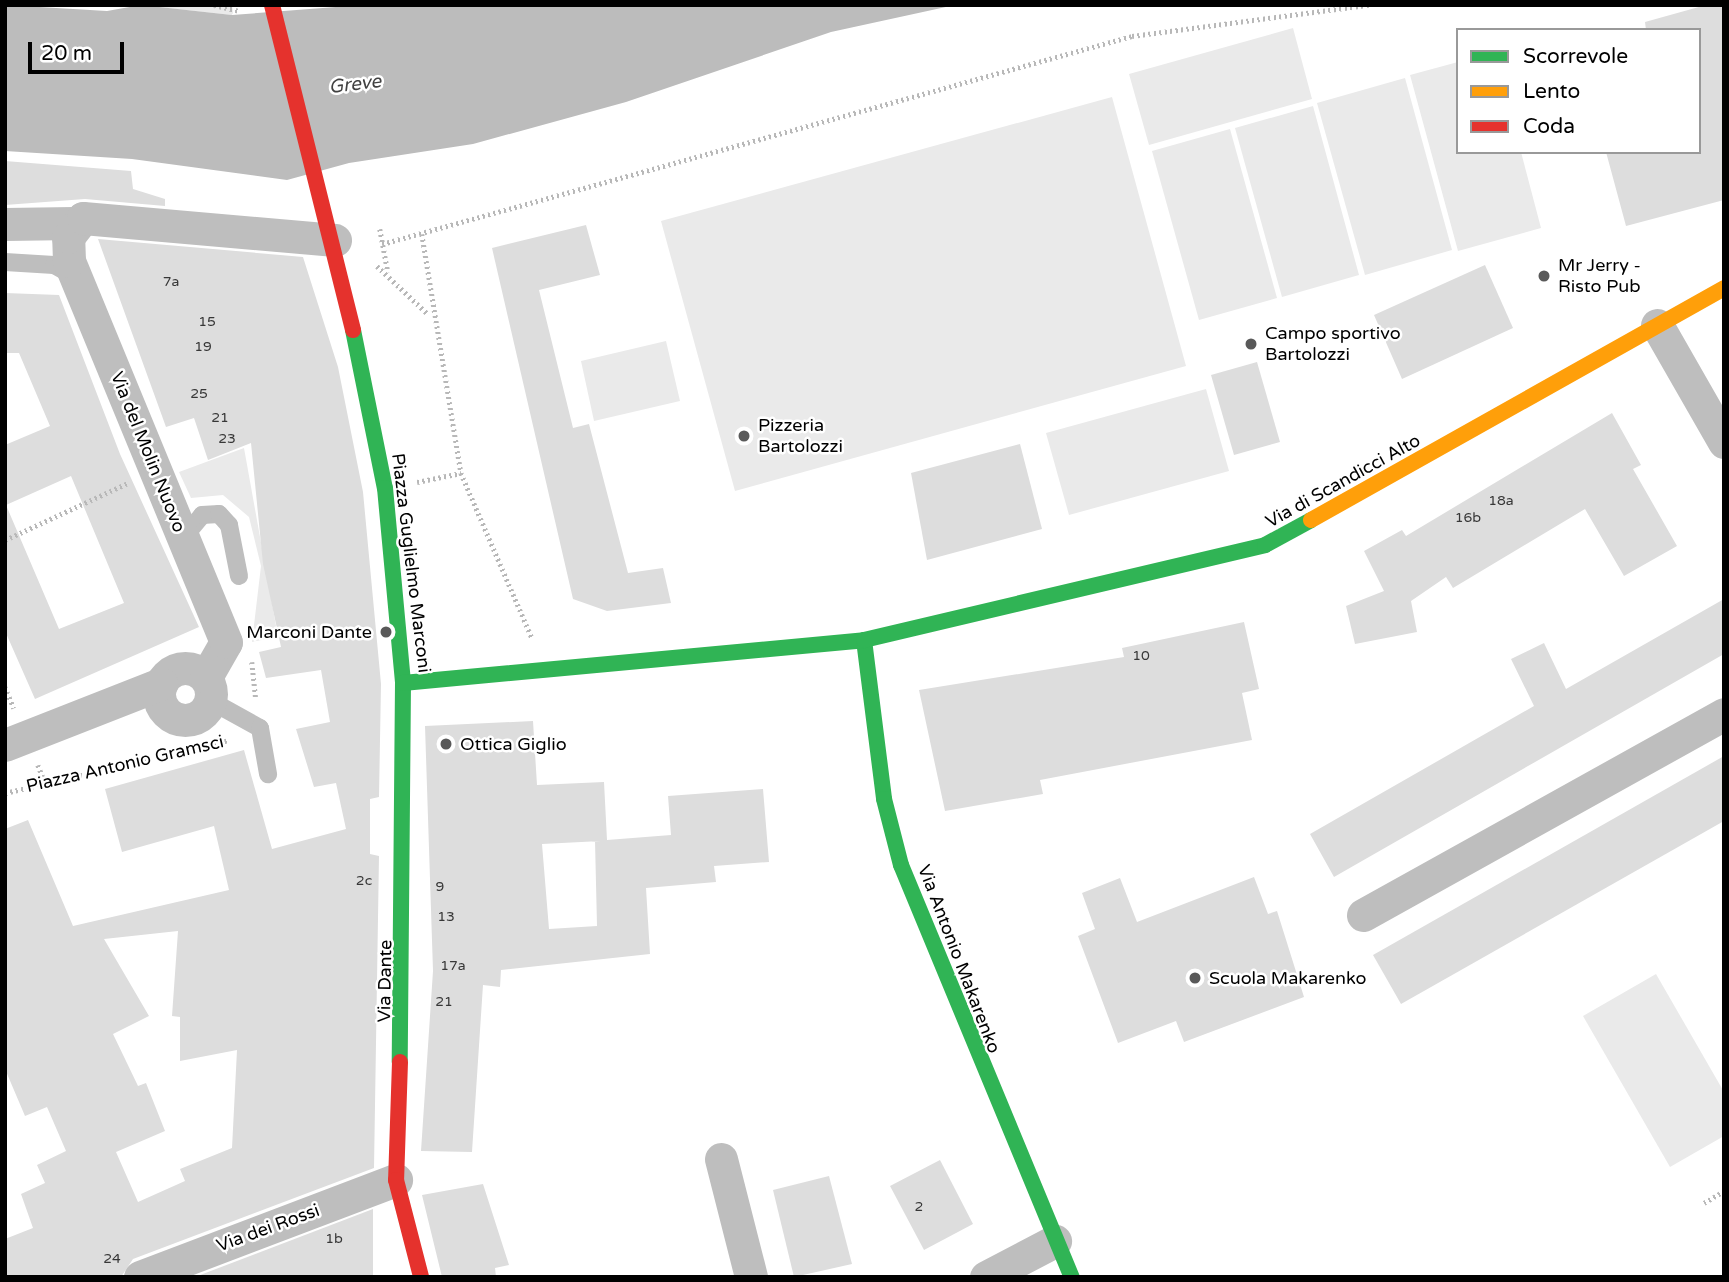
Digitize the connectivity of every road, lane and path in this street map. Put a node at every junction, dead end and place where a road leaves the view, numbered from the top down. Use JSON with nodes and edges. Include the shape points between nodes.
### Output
{"nodes":[{"id":1,"x":272,"y":5,"type":"edge"},
{"id":2,"x":1369,"y":5,"type":"edge"},
{"id":3,"x":74,"y":223,"type":"junction"},
{"id":4,"x":5,"y":224,"type":"edge"},
{"id":5,"x":380,"y":229,"type":"dead end"},
{"id":6,"x":422,"y":234,"type":"junction"},
{"id":7,"x":335,"y":240,"type":"junction"},
{"id":8,"x":382,"y":244,"type":"junction"},
{"id":9,"x":5,"y":262,"type":"edge"},
{"id":10,"x":76,"y":277,"type":"junction"},
{"id":11,"x":1724,"y":288,"type":"edge"},
{"id":12,"x":431,"y":317,"type":"junction"},
{"id":13,"x":1657,"y":325,"type":"junction"},
{"id":14,"x":1724,"y":442,"type":"edge"},
{"id":15,"x":157,"y":470,"type":"junction"},
{"id":16,"x":461,"y":474,"type":"junction"},
{"id":17,"x":385,"y":488,"type":"junction"},
{"id":18,"x":183,"y":538,"type":"junction"},
{"id":19,"x":5,"y":540,"type":"edge"},
{"id":20,"x":239,"y":576,"type":"dead end"},
{"id":21,"x":864,"y":640,"type":"junction"},
{"id":22,"x":536,"y":669,"type":"junction"},
{"id":23,"x":403,"y":683,"type":"junction"},
{"id":24,"x":161,"y":684,"type":"junction"},
{"id":25,"x":5,"y":687,"type":"edge"},
{"id":26,"x":208,"y":689,"type":"junction"},
{"id":27,"x":1724,"y":714,"type":"edge"},
{"id":28,"x":12,"y":732,"type":"edge"},
{"id":29,"x":244,"y":737,"type":"dead end"},
{"id":30,"x":268,"y":774,"type":"dead end"},
{"id":31,"x":5,"y":793,"type":"edge"},
{"id":32,"x":1363,"y":915,"type":"dead end"},
{"id":33,"x":721,"y":1160,"type":"dead end"},
{"id":34,"x":396,"y":1180,"type":"junction"},
{"id":35,"x":1724,"y":1191,"type":"edge"},
{"id":36,"x":1704,"y":1203,"type":"dead end"},
{"id":37,"x":1055,"y":1241,"type":"junction"},
{"id":38,"x":140,"y":1277,"type":"edge"},
{"id":39,"x":421,"y":1277,"type":"edge"},
{"id":40,"x":751,"y":1277,"type":"edge"},
{"id":41,"x":986,"y":1277,"type":"edge"},
{"id":42,"x":1072,"y":1277,"type":"edge"}],
"edges":[{"from":1,"to":7,"type":"street","name":"Piazza Guglielmo Marconi"},
{"from":2,"to":6,"type":"path","via":[[1132,36]]},
{"from":3,"to":4,"type":"street"},
{"from":3,"to":7,"type":"street","via":[[83,218]]},
{"from":3,"to":10,"type":"street","name":"Via del Molin Nuovo","via":[[68,251]]},
{"from":5,"to":8,"type":"path"},
{"from":6,"to":8,"type":"path"},
{"from":6,"to":12,"type":"path"},
{"from":7,"to":17,"type":"street","name":"Piazza Guglielmo Marconi"},
{"from":8,"to":12,"type":"path","via":[[388,272]]},
{"from":9,"to":10,"type":"lane","via":[[54,265]]},
{"from":10,"to":15,"type":"street","name":"Via del Molin Nuovo"},
{"from":11,"to":13,"type":"street","name":"Via di Scandicci Alto"},
{"from":12,"to":16,"type":"path"},
{"from":13,"to":14,"type":"street"},
{"from":13,"to":21,"type":"street","name":"Via di Scandicci Alto","via":[[1265,545]]},
{"from":15,"to":18,"type":"street","name":"Via del Molin Nuovo"},
{"from":15,"to":19,"type":"path"},
{"from":16,"to":17,"type":"path"},
{"from":16,"to":22,"type":"path","via":[[532,631]]},
{"from":17,"to":23,"type":"street","name":"Piazza Guglielmo Marconi"},
{"from":18,"to":20,"type":"lane","via":[[202,515],[219,514],[229,526]]},
{"from":18,"to":26,"type":"street","name":"Via del Molin Nuovo","via":[[226,642]]},
{"from":21,"to":22,"type":"street","name":"Piazza Guglielmo Marconi"},
{"from":21,"to":37,"type":"street","name":"Via Antonio Makarenko","via":[[884,799],[901,865]]},
{"from":22,"to":23,"type":"street","name":"Piazza Guglielmo Marconi"},
{"from":23,"to":34,"type":"street","name":"Via Dante","via":[[405,940]]},
{"from":24,"to":26,"type":"street","via":[[182,668]]},
{"from":24,"to":26,"type":"street","via":[[163,709],[177,719],[201,716]]},
{"from":24,"to":28,"type":"street"},
{"from":25,"to":28,"type":"path"},
{"from":26,"to":30,"type":"lane","name":"Piazza Antonio Gramsci","via":[[260,728]]},
{"from":27,"to":32,"type":"street"},
{"from":29,"to":31,"type":"path","name":"Piazza Antonio Gramsci"},
{"from":33,"to":40,"type":"street"},
{"from":34,"to":38,"type":"street","name":"Via dei Rossi"},
{"from":34,"to":39,"type":"street","name":"Via Dante"},
{"from":35,"to":36,"type":"path"},
{"from":37,"to":41,"type":"street"},
{"from":37,"to":42,"type":"street","name":"Via Antonio Makarenko"}]}
